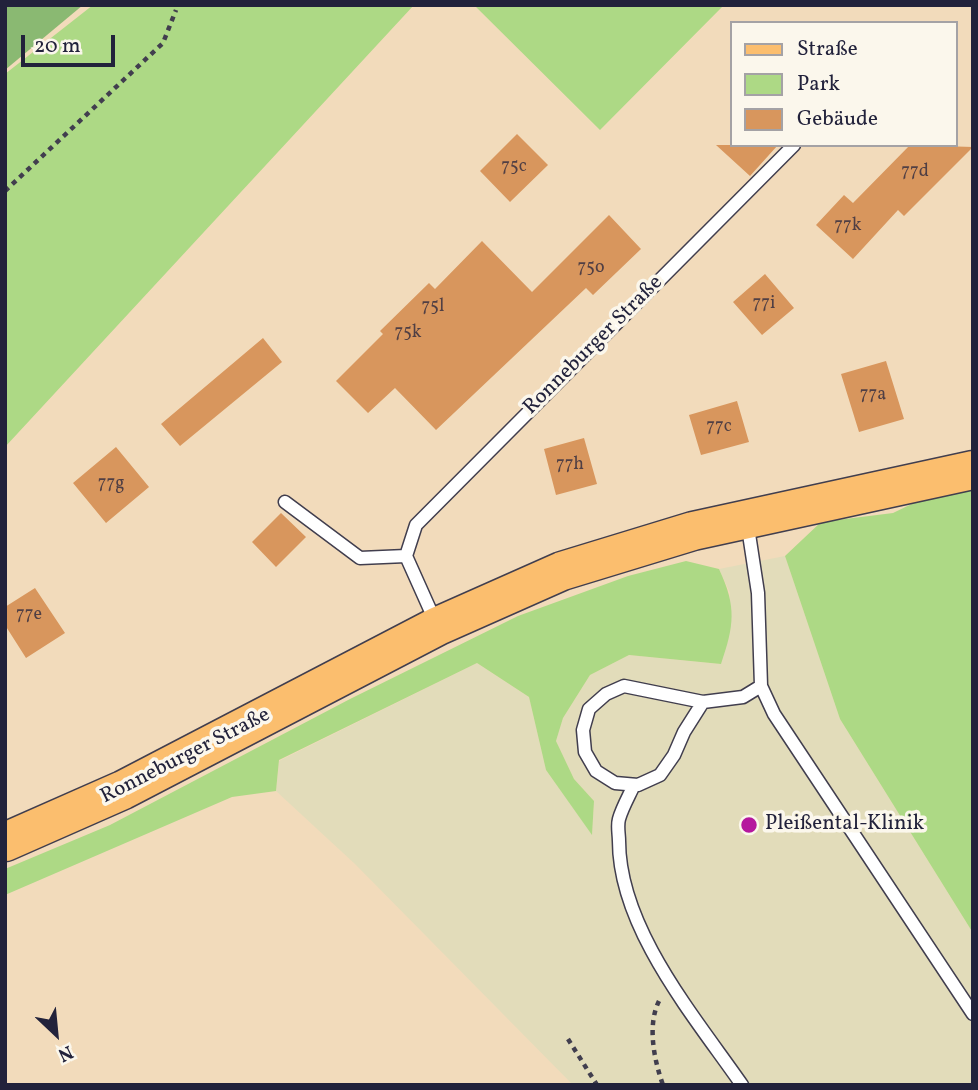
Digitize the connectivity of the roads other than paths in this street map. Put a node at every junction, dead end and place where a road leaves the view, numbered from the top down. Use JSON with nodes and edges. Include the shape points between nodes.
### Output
{"nodes":[{"id":1,"x":792,"y":147,"type":"edge"},
{"id":2,"x":973,"y":470,"type":"edge"},
{"id":3,"x":285,"y":502,"type":"dead end"},
{"id":4,"x":747,"y":518,"type":"junction"},
{"id":5,"x":406,"y":556,"type":"junction"},
{"id":6,"x":438,"y":626,"type":"junction"},
{"id":7,"x":761,"y":686,"type":"junction"},
{"id":8,"x":702,"y":702,"type":"junction"},
{"id":9,"x":634,"y":785,"type":"junction"},
{"id":10,"x":5,"y":842,"type":"edge"},
{"id":11,"x":973,"y":1014,"type":"edge"},
{"id":12,"x":741,"y":1085,"type":"edge"}],
"edges":[{"from":1,"to":5,"type":"lane","name":"Ronneburger Straße","via":[[416,525]]},
{"from":2,"to":4,"type":"main road","name":"Ronneburger Straße"},
{"from":3,"to":5,"type":"lane","via":[[360,558]]},
{"from":4,"to":6,"type":"main road","name":"Ronneburger Straße","via":[[562,571]]},
{"from":4,"to":7,"type":"lane","via":[[758,593]]},
{"from":5,"to":6,"type":"lane"},
{"from":6,"to":10,"type":"main road","name":"Ronneburger Straße","via":[[123,790]]},
{"from":7,"to":8,"type":"lane","via":[[743,697]]},
{"from":7,"to":11,"type":"lane","via":[[774,714]]},
{"from":8,"to":9,"type":"lane","via":[[660,775]]},
{"from":8,"to":9,"type":"lane","via":[[631,686],[606,694],[589,709],[583,730],[585,752],[596,771],[615,783]]},
{"from":9,"to":12,"type":"lane","via":[[619,821],[619,861],[629,903],[643,936]]}]}
